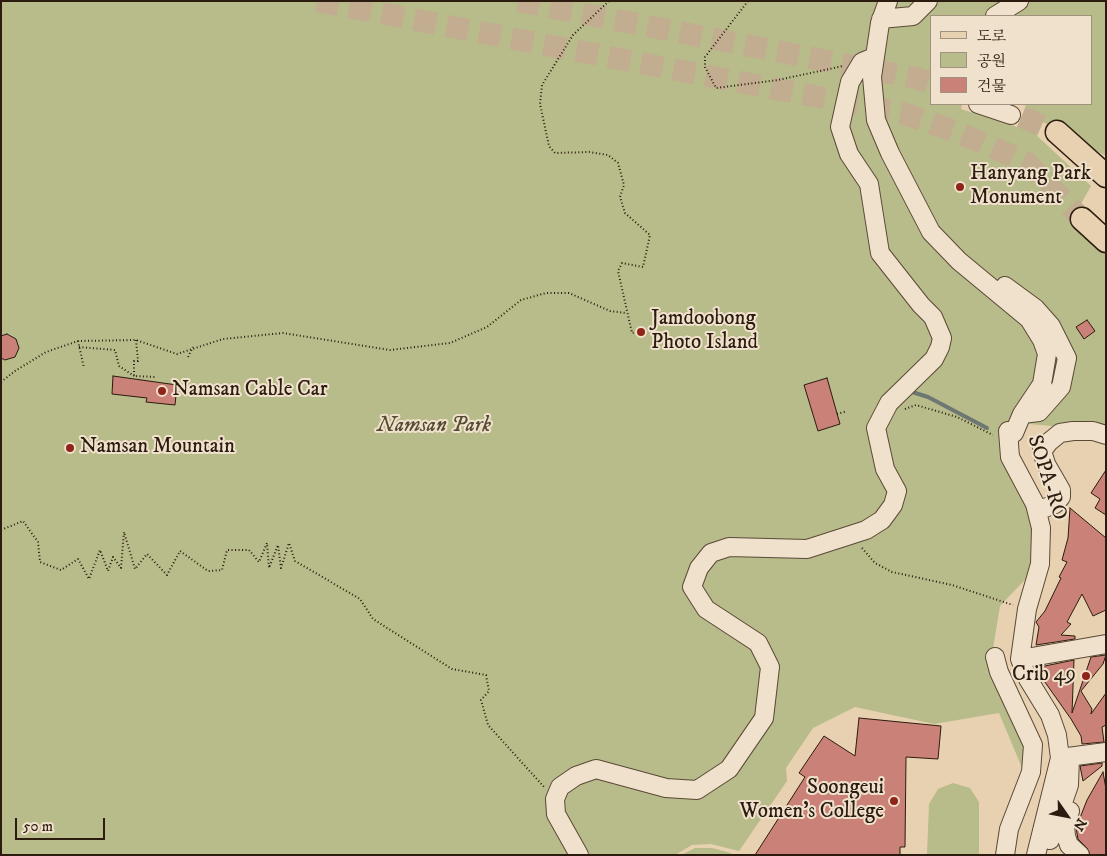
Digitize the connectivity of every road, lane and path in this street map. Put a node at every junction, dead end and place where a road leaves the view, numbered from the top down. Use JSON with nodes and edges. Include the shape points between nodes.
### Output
{"nodes":[{"id":1,"x":609,"y":1,"type":"edge"},
{"id":2,"x":688,"y":1,"type":"edge"},
{"id":3,"x":707,"y":1,"type":"edge"},
{"id":4,"x":748,"y":1,"type":"edge"},
{"id":5,"x":888,"y":1,"type":"edge"},
{"id":6,"x":928,"y":1,"type":"edge"},
{"id":7,"x":1019,"y":1,"type":"edge"},
{"id":8,"x":997,"y":15,"type":"edge"},
{"id":9,"x":881,"y":19,"type":"junction"},
{"id":10,"x":868,"y":60,"type":"junction"},
{"id":11,"x":981,"y":105,"type":"edge"},
{"id":12,"x":1011,"y":115,"type":"dead end"},
{"id":13,"x":1056,"y":132,"type":"tunnel mouth"},
{"id":14,"x":1106,"y":176,"type":"edge"},
{"id":15,"x":1082,"y":219,"type":"tunnel mouth"},
{"id":16,"x":1106,"y":241,"type":"edge"},
{"id":17,"x":626,"y":313,"type":"junction"},
{"id":18,"x":640,"y":332,"type":"dead end"},
{"id":19,"x":136,"y":340,"type":"junction"},
{"id":20,"x":78,"y":341,"type":"junction"},
{"id":21,"x":80,"y":347,"type":"junction"},
{"id":22,"x":193,"y":347,"type":"junction"},
{"id":23,"x":188,"y":357,"type":"dead end"},
{"id":24,"x":84,"y":368,"type":"dead end"},
{"id":25,"x":134,"y":376,"type":"junction"},
{"id":26,"x":156,"y":377,"type":"dead end"},
{"id":27,"x":1,"y":382,"type":"edge"},
{"id":28,"x":903,"y":409,"type":"dead end"},
{"id":29,"x":847,"y":411,"type":"dead end"},
{"id":30,"x":837,"y":414,"type":"dead end"},
{"id":31,"x":1106,"y":435,"type":"edge"},
{"id":32,"x":1007,"y":442,"type":"junction"},
{"id":33,"x":1037,"y":511,"type":"junction"},
{"id":34,"x":1,"y":530,"type":"edge"},
{"id":35,"x":850,"y":535,"type":"junction"},
{"id":36,"x":1027,"y":609,"type":"junction"},
{"id":37,"x":1106,"y":644,"type":"edge"},
{"id":38,"x":995,"y":657,"type":"dead end"},
{"id":39,"x":1020,"y":659,"type":"junction"},
{"id":40,"x":1106,"y":752,"type":"edge"},
{"id":41,"x":1065,"y":757,"type":"junction"},
{"id":42,"x":1054,"y":785,"type":"junction"},
{"id":43,"x":555,"y":799,"type":"junction"},
{"id":44,"x":579,"y":855,"type":"edge"},
{"id":45,"x":1005,"y":855,"type":"edge"},
{"id":46,"x":1036,"y":855,"type":"edge"},
{"id":47,"x":1046,"y":855,"type":"edge"},
{"id":48,"x":1080,"y":855,"type":"edge"}],
"edges":[{"from":1,"to":17,"type":"path","via":[[572,35],[542,85],[540,104],[549,146],[555,153],[589,152],[608,156],[618,163],[623,177],[620,197],[625,213],[650,234],[642,267],[622,263],[618,270],[627,303]]},
{"from":2,"to":3,"type":"path"},
{"from":4,"to":10,"type":"path","via":[[705,57],[716,88],[778,80]]},
{"from":5,"to":9,"type":"street","name":"SOPA-RO"},
{"from":6,"to":9,"type":"street","via":[[912,16]]},
{"from":7,"to":8,"type":"street"},
{"from":9,"to":10,"type":"street","name":"SOPA-RO"},
{"from":10,"to":32,"type":"street","name":"SOPA-RO","via":[[876,120],[931,232],[1028,320],[1042,340],[1047,354],[1042,384],[1014,433],[1008,431]]},
{"from":10,"to":35,"type":"street","via":[[850,82],[840,127],[849,154],[869,184],[880,253],[933,317],[942,338],[934,359],[889,402],[876,428],[886,469],[897,491],[893,504],[882,520]]},
{"from":11,"to":12,"type":"street"},
{"from":13,"to":14,"type":"main road"},
{"from":15,"to":16,"type":"main road"},
{"from":17,"to":18,"type":"path","via":[[632,332]]},
{"from":17,"to":22,"type":"path","via":[[610,311],[569,293],[546,293],[521,300],[487,327],[450,343],[390,350],[283,333],[224,339]]},
{"from":19,"to":20,"type":"path"},
{"from":19,"to":22,"type":"path","via":[[177,355]]},
{"from":19,"to":25,"type":"path","via":[[138,361],[134,361]]},
{"from":20,"to":21,"type":"path"},
{"from":20,"to":27,"type":"path","via":[[46,352]]},
{"from":21,"to":24,"type":"path"},
{"from":21,"to":25,"type":"path","via":[[115,350],[119,366]]},
{"from":22,"to":23,"type":"path"},
{"from":25,"to":26,"type":"path"},
{"from":28,"to":32,"type":"path","via":[[916,405],[957,417]]},
{"from":29,"to":30,"type":"path"},
{"from":31,"to":33,"type":"street","via":[[1073,431],[1060,433],[1049,442],[1042,451],[1061,490],[1061,497],[1056,504]]},
{"from":32,"to":33,"type":"street","name":"SOPA-RO","via":[[1010,457]]},
{"from":33,"to":36,"type":"street","name":"SOPA-RO","via":[[1041,528],[1040,564]]},
{"from":34,"to":43,"type":"path","via":[[24,521],[38,542],[40,562],[61,570],[78,559],[89,578],[100,550],[108,571],[113,557],[121,568],[124,532],[135,568],[147,554],[167,575],[180,551],[208,571],[222,570],[227,550],[249,550],[258,562],[266,543],[269,568],[278,545],[280,568],[289,543],[295,560],[360,599],[373,619],[452,669],[486,675],[489,690],[481,700],[488,724]]},
{"from":35,"to":36,"type":"path","via":[[876,563],[892,572],[952,585]]},
{"from":35,"to":43,"type":"street","via":[[807,549],[730,547],[711,553],[699,568],[692,588],[706,609],[758,642],[770,667],[764,718],[729,769],[697,790],[666,788],[596,769],[576,776],[560,787]]},
{"from":36,"to":39,"type":"street","name":"SOPA-RO"},
{"from":37,"to":39,"type":"street"},
{"from":38,"to":45,"type":"street","via":[[1033,745],[1031,772],[1009,829]]},
{"from":39,"to":41,"type":"street","via":[[1050,715]]},
{"from":40,"to":41,"type":"street"},
{"from":41,"to":42,"type":"street"},
{"from":41,"to":47,"type":"street","via":[[1069,784]]},
{"from":42,"to":46,"type":"street"},
{"from":42,"to":48,"type":"street","via":[[1071,788],[1075,793],[1065,826],[1069,844]]},
{"from":43,"to":44,"type":"street","via":[[556,814]]}]}
